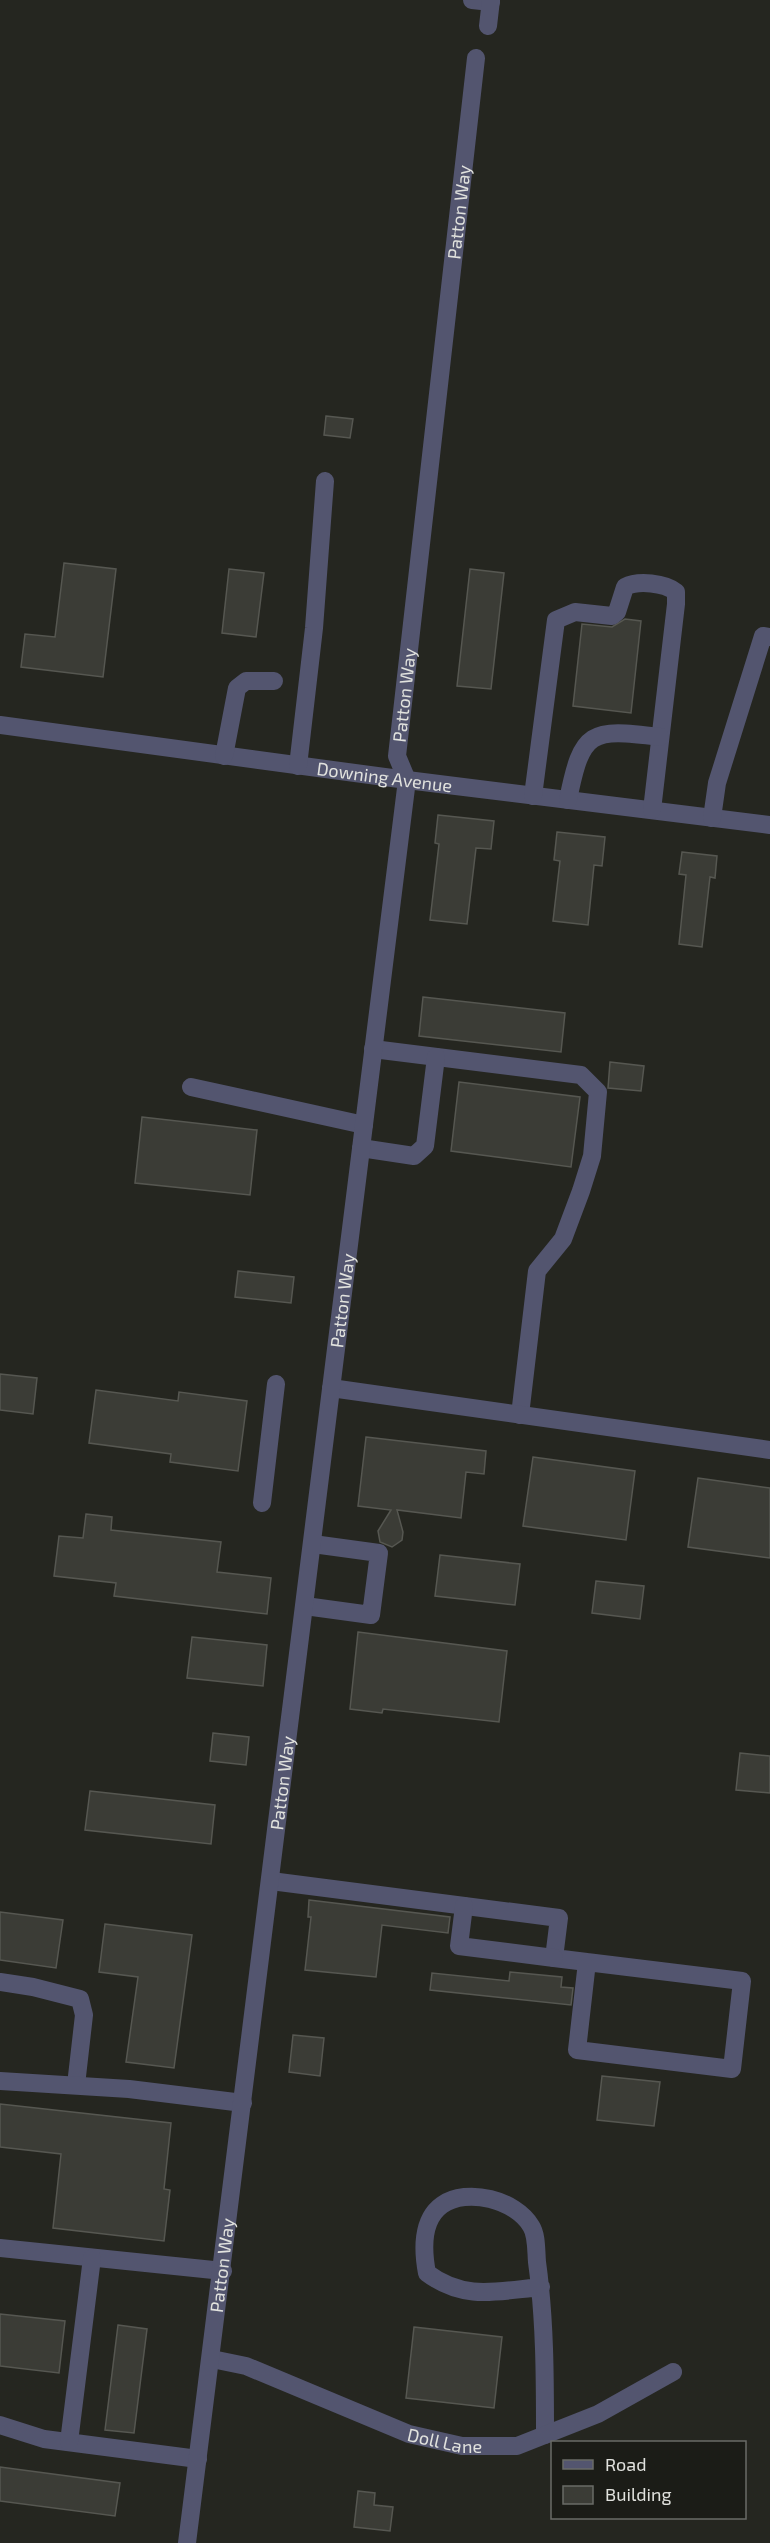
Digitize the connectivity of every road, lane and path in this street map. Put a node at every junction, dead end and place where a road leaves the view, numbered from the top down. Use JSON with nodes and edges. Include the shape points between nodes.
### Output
{"nodes":[{"id":1,"x":472,"y":0,"type":"edge"},
{"id":2,"x":491,"y":1,"type":"edge"},
{"id":3,"x":488,"y":26,"type":"dead end"},
{"id":4,"x":476,"y":58,"type":"dead end"},
{"id":5,"x":325,"y":482,"type":"dead end"},
{"id":6,"x":770,"y":637,"type":"edge"},
{"id":7,"x":274,"y":681,"type":"dead end"},
{"id":8,"x":0,"y":725,"type":"edge"},
{"id":9,"x":660,"y":737,"type":"junction"},
{"id":10,"x":224,"y":756,"type":"junction"},
{"id":11,"x":298,"y":766,"type":"junction"},
{"id":12,"x":407,"y":780,"type":"junction"},
{"id":13,"x":533,"y":796,"type":"junction"},
{"id":14,"x":568,"y":800,"type":"junction"},
{"id":15,"x":652,"y":810,"type":"junction"},
{"id":16,"x":712,"y":818,"type":"junction"},
{"id":17,"x":770,"y":825,"type":"edge"},
{"id":18,"x":373,"y":1049,"type":"junction"},
{"id":19,"x":436,"y":1057,"type":"junction"},
{"id":20,"x":191,"y":1087,"type":"dead end"},
{"id":21,"x":364,"y":1125,"type":"junction"},
{"id":22,"x":361,"y":1148,"type":"junction"},
{"id":23,"x":276,"y":1384,"type":"dead end"},
{"id":24,"x":331,"y":1388,"type":"junction"},
{"id":25,"x":520,"y":1415,"type":"junction"},
{"id":26,"x":770,"y":1450,"type":"edge"},
{"id":27,"x":262,"y":1503,"type":"dead end"},
{"id":28,"x":313,"y":1544,"type":"junction"},
{"id":29,"x":305,"y":1606,"type":"junction"},
{"id":30,"x":271,"y":1881,"type":"junction"},
{"id":31,"x":464,"y":1906,"type":"junction"},
{"id":32,"x":554,"y":1958,"type":"junction"},
{"id":33,"x":587,"y":1962,"type":"junction"},
{"id":34,"x":0,"y":1982,"type":"edge"},
{"id":35,"x":0,"y":2081,"type":"edge"},
{"id":36,"x":76,"y":2085,"type":"junction"},
{"id":37,"x":243,"y":2103,"type":"junction"},
{"id":38,"x":0,"y":2248,"type":"edge"},
{"id":39,"x":92,"y":2258,"type":"junction"},
{"id":40,"x":222,"y":2271,"type":"junction"},
{"id":41,"x":541,"y":2287,"type":"junction"},
{"id":42,"x":212,"y":2359,"type":"junction"},
{"id":43,"x":673,"y":2372,"type":"dead end"},
{"id":44,"x":0,"y":2425,"type":"edge"},
{"id":45,"x":545,"y":2435,"type":"junction"},
{"id":46,"x":69,"y":2442,"type":"junction"},
{"id":47,"x":198,"y":2459,"type":"junction"},
{"id":48,"x":187,"y":2543,"type":"edge"}],
"edges":[{"from":1,"to":2,"type":"street"},
{"from":2,"to":3,"type":"street"},
{"from":4,"to":12,"type":"street","name":"Patton Way","via":[[398,756]]},
{"from":5,"to":11,"type":"street"},
{"from":6,"to":16,"type":"street","via":[[763,636],[717,783]]},
{"from":7,"to":10,"type":"street","via":[[246,681],[237,688]]},
{"from":8,"to":10,"type":"street","name":"Downing Avenue"},
{"from":9,"to":13,"type":"street","via":[[676,592],[669,586],[631,584],[625,587],[612,616],[575,612],[556,620]]},
{"from":9,"to":14,"type":"street","via":[[614,731],[582,747]]},
{"from":9,"to":15,"type":"street"},
{"from":10,"to":11,"type":"street","name":"Downing Avenue"},
{"from":11,"to":12,"type":"street","name":"Downing Avenue"},
{"from":12,"to":13,"type":"street","name":"Downing Avenue"},
{"from":12,"to":18,"type":"street","name":"Patton Way"},
{"from":13,"to":14,"type":"street","name":"Downing Avenue"},
{"from":14,"to":15,"type":"street","name":"Downing Avenue"},
{"from":15,"to":16,"type":"street","name":"Downing Avenue"},
{"from":16,"to":17,"type":"street","name":"Downing Avenue"},
{"from":18,"to":19,"type":"street"},
{"from":18,"to":21,"type":"street","name":"Patton Way"},
{"from":19,"to":22,"type":"street","via":[[425,1146],[414,1156]]},
{"from":19,"to":25,"type":"street","via":[[581,1075],[598,1092],[592,1156],[581,1191],[563,1239],[537,1271]]},
{"from":20,"to":21,"type":"street"},
{"from":21,"to":22,"type":"street","name":"Patton Way"},
{"from":22,"to":24,"type":"street","name":"Patton Way"},
{"from":23,"to":27,"type":"street"},
{"from":24,"to":25,"type":"street"},
{"from":24,"to":28,"type":"street","name":"Patton Way"},
{"from":25,"to":26,"type":"street"},
{"from":28,"to":29,"type":"street","name":"Patton Way"},
{"from":28,"to":29,"type":"street","via":[[379,1553],[371,1615]]},
{"from":29,"to":30,"type":"street","name":"Patton Way"},
{"from":30,"to":31,"type":"street"},
{"from":30,"to":37,"type":"street","name":"Patton Way"},
{"from":31,"to":32,"type":"street","via":[[559,1918]]},
{"from":31,"to":32,"type":"street","via":[[459,1946]]},
{"from":32,"to":33,"type":"street"},
{"from":33,"to":33,"type":"street","via":[[742,1981],[732,2069],[577,2050]]},
{"from":34,"to":36,"type":"street","via":[[80,1999],[84,2015]]},
{"from":35,"to":36,"type":"street"},
{"from":36,"to":37,"type":"street"},
{"from":37,"to":40,"type":"street","name":"Patton Way"},
{"from":38,"to":39,"type":"street"},
{"from":39,"to":40,"type":"street"},
{"from":39,"to":46,"type":"street"},
{"from":40,"to":42,"type":"street","name":"Patton Way"},
{"from":41,"to":41,"type":"street","via":[[532,2228],[519,2210],[495,2200],[459,2198],[441,2206],[428,2225],[423,2250],[427,2273],[445,2287],[477,2293]]},
{"from":41,"to":45,"type":"street","via":[[545,2317]]},
{"from":42,"to":45,"type":"street","name":"Doll Lane","via":[[246,2366],[409,2434],[462,2446],[517,2446]]},
{"from":42,"to":47,"type":"street","name":"Patton Way"},
{"from":43,"to":45,"type":"street","name":"Doll Lane","via":[[598,2414]]},
{"from":44,"to":46,"type":"street","via":[[44,2439]]},
{"from":46,"to":47,"type":"street"},
{"from":47,"to":48,"type":"street","name":"Patton Way"}]}
